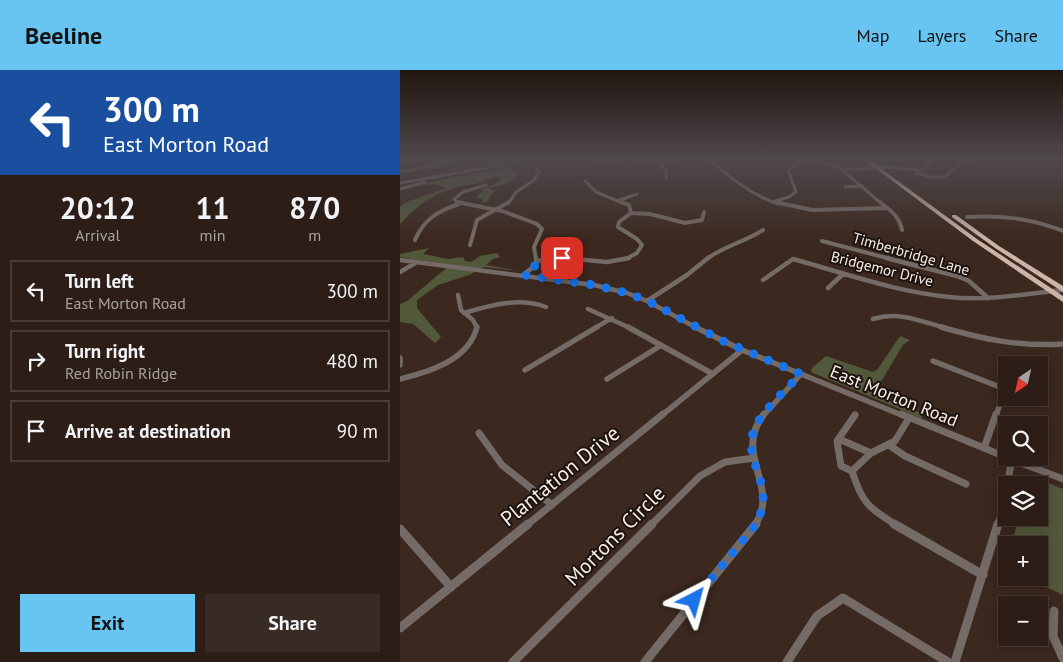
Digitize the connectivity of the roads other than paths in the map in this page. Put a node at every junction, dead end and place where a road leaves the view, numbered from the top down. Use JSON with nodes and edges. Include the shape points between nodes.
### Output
{"nodes":[{"id":1,"x":862,"y":186,"type":"edge"},
{"id":2,"x":482,"y":187,"type":"edge"},
{"id":3,"x":524,"y":187,"type":"edge"},
{"id":4,"x":591,"y":187,"type":"edge"},
{"id":5,"x":747,"y":187,"type":"edge"},
{"id":6,"x":795,"y":187,"type":"edge"},
{"id":7,"x":845,"y":187,"type":"dead end"},
{"id":8,"x":851,"y":187,"type":"edge"},
{"id":9,"x":902,"y":187,"type":"edge"},
{"id":10,"x":912,"y":187,"type":"edge"},
{"id":11,"x":637,"y":194,"type":"dead end"},
{"id":12,"x":620,"y":200,"type":"junction"},
{"id":13,"x":772,"y":202,"type":"junction"},
{"id":14,"x":459,"y":204,"type":"junction"},
{"id":15,"x":887,"y":208,"type":"junction"},
{"id":16,"x":495,"y":210,"type":"junction"},
{"id":17,"x":704,"y":212,"type":"dead end"},
{"id":18,"x":631,"y":213,"type":"junction"},
{"id":19,"x":967,"y":217,"type":"dead end"},
{"id":20,"x":763,"y":230,"type":"dead end"},
{"id":21,"x":902,"y":230,"type":"dead end"},
{"id":22,"x":1063,"y":231,"type":"edge"},
{"id":23,"x":415,"y":240,"type":"dead end"},
{"id":24,"x":822,"y":241,"type":"dead end"},
{"id":25,"x":470,"y":245,"type":"dead end"},
{"id":26,"x":400,"y":260,"type":"edge"},
{"id":27,"x":536,"y":261,"type":"junction"},
{"id":28,"x":417,"y":262,"type":"junction"},
{"id":29,"x":400,"y":272,"type":"edge"},
{"id":30,"x":843,"y":274,"type":"junction"},
{"id":31,"x":524,"y":275,"type":"junction"},
{"id":32,"x":763,"y":280,"type":"dead end"},
{"id":33,"x":828,"y":288,"type":"dead end"},
{"id":34,"x":1063,"y":290,"type":"edge"},
{"id":35,"x":1050,"y":291,"type":"junction"},
{"id":36,"x":458,"y":295,"type":"dead end"},
{"id":37,"x":988,"y":298,"type":"junction"},
{"id":38,"x":1063,"y":300,"type":"edge"},
{"id":39,"x":648,"y":301,"type":"junction"},
{"id":40,"x":546,"y":307,"type":"dead end"},
{"id":41,"x":588,"y":309,"type":"dead end"},
{"id":42,"x":464,"y":314,"type":"junction"},
{"id":43,"x":612,"y":318,"type":"junction"},
{"id":44,"x":873,"y":319,"type":"dead end"},
{"id":45,"x":1063,"y":344,"type":"edge"},
{"id":46,"x":660,"y":346,"type":"junction"},
{"id":47,"x":742,"y":350,"type":"junction"},
{"id":48,"x":400,"y":358,"type":"edge"},
{"id":49,"x":932,"y":361,"type":"dead end"},
{"id":50,"x":400,"y":365,"type":"edge"},
{"id":51,"x":525,"y":370,"type":"dead end"},
{"id":52,"x":713,"y":374,"type":"junction"},
{"id":53,"x":801,"y":374,"type":"junction"},
{"id":54,"x":400,"y":379,"type":"edge"},
{"id":55,"x":607,"y":379,"type":"dead end"},
{"id":56,"x":855,"y":415,"type":"dead end"},
{"id":57,"x":909,"y":418,"type":"junction"},
{"id":58,"x":479,"y":433,"type":"dead end"},
{"id":59,"x":839,"y":439,"type":"junction"},
{"id":60,"x":889,"y":445,"type":"junction"},
{"id":61,"x":984,"y":448,"type":"junction"},
{"id":62,"x":871,"y":453,"type":"junction"},
{"id":63,"x":998,"y":454,"type":"edge"},
{"id":64,"x":754,"y":458,"type":"junction"},
{"id":65,"x":1030,"y":466,"type":"edge"},
{"id":66,"x":852,"y":470,"type":"junction"},
{"id":67,"x":1063,"y":479,"type":"edge"},
{"id":68,"x":966,"y":484,"type":"dead end"},
{"id":69,"x":552,"y":505,"type":"junction"},
{"id":70,"x":998,"y":525,"type":"edge"},
{"id":71,"x":400,"y":530,"type":"edge"},
{"id":72,"x":983,"y":575,"type":"junction"},
{"id":73,"x":451,"y":587,"type":"junction"},
{"id":74,"x":1054,"y":611,"type":"dead end"},
{"id":75,"x":400,"y":628,"type":"edge"},
{"id":76,"x":1063,"y":658,"type":"edge"},
{"id":77,"x":513,"y":662,"type":"edge"},
{"id":78,"x":645,"y":662,"type":"edge"},
{"id":79,"x":787,"y":662,"type":"edge"},
{"id":80,"x":948,"y":662,"type":"edge"},
{"id":81,"x":955,"y":662,"type":"edge"}],
"edges":[{"from":1,"to":15,"type":"street"},
{"from":2,"to":14,"type":"street","via":[[456,196],[454,199]]},
{"from":3,"to":16,"type":"street","via":[[516,192],[510,203]]},
{"from":4,"to":12,"type":"street","via":[[596,192]]},
{"from":5,"to":13,"type":"street"},
{"from":6,"to":13,"type":"street","via":[[796,192],[789,197]]},
{"from":7,"to":8,"type":"street"},
{"from":9,"to":35,"type":"highway"},
{"from":10,"to":34,"type":"highway"},
{"from":11,"to":12,"type":"street"},
{"from":12,"to":18,"type":"street","via":[[629,205]]},
{"from":13,"to":15,"type":"street","via":[[798,209],[832,212]]},
{"from":14,"to":16,"type":"street"},
{"from":14,"to":23,"type":"street","via":[[431,215]]},
{"from":15,"to":21,"type":"street","via":[[898,219]]},
{"from":16,"to":25,"type":"street","via":[[477,220]]},
{"from":16,"to":27,"type":"street","via":[[541,227],[542,232],[534,247]]},
{"from":17,"to":18,"type":"street","via":[[702,220],[685,223]]},
{"from":18,"to":27,"type":"street","via":[[619,222],[618,227],[641,242],[641,249],[634,254],[603,263],[562,258]]},
{"from":19,"to":22,"type":"street","via":[[1018,217]]},
{"from":20,"to":39,"type":"street","via":[[714,253]]},
{"from":24,"to":37,"type":"street","name":"Timberbridge Lane","via":[[957,276],[974,284]]},
{"from":26,"to":28,"type":"street","name":"East Morton Road"},
{"from":27,"to":31,"type":"street","via":[[537,264]]},
{"from":28,"to":29,"type":"street"},
{"from":28,"to":31,"type":"street","name":"East Morton Road"},
{"from":30,"to":32,"type":"street","name":"Bridgemor Drive","via":[[793,259]]},
{"from":30,"to":33,"type":"street"},
{"from":30,"to":37,"type":"street","name":"Bridgemor Drive","via":[[916,292]]},
{"from":31,"to":39,"type":"street","name":"East Morton Road","via":[[594,285]]},
{"from":34,"to":35,"type":"street","name":"Bridgemor Drive"},
{"from":35,"to":37,"type":"street","name":"Bridgemor Drive"},
{"from":35,"to":38,"type":"highway"},
{"from":36,"to":42,"type":"street"},
{"from":39,"to":47,"type":"street","name":"East Morton Road"},
{"from":40,"to":42,"type":"street","via":[[503,303]]},
{"from":41,"to":43,"type":"street"},
{"from":42,"to":54,"type":"street","via":[[477,327],[476,336],[469,346],[430,370]]},
{"from":43,"to":46,"type":"street"},
{"from":43,"to":51,"type":"street"},
{"from":44,"to":45,"type":"street","via":[[898,315],[1013,345]]},
{"from":46,"to":52,"type":"street"},
{"from":46,"to":55,"type":"street"},
{"from":47,"to":52,"type":"street","name":"Plantation Drive"},
{"from":47,"to":53,"type":"street","name":"East Morton Road"},
{"from":48,"to":50,"type":"street"},
{"from":49,"to":61,"type":"street","via":[[1005,389]]},
{"from":52,"to":69,"type":"street","name":"Plantation Drive"},
{"from":53,"to":57,"type":"street","name":"East Morton Road"},
{"from":53,"to":64,"type":"street","via":[[756,425],[751,441]]},
{"from":56,"to":59,"type":"street"},
{"from":57,"to":60,"type":"street"},
{"from":57,"to":61,"type":"street","name":"East Morton Road"},
{"from":58,"to":69,"type":"street","via":[[502,465]]},
{"from":59,"to":62,"type":"street"},
{"from":59,"to":66,"type":"street","via":[[841,466]]},
{"from":60,"to":62,"type":"street"},
{"from":60,"to":68,"type":"street","via":[[905,456]]},
{"from":61,"to":63,"type":"street","name":"East Morton Road"},
{"from":62,"to":66,"type":"street"},
{"from":64,"to":77,"type":"street","name":"Mortons Circle","via":[[725,462],[700,476]]},
{"from":64,"to":78,"type":"street","via":[[764,497],[757,523]]},
{"from":65,"to":67,"type":"street","name":"East Morton Road"},
{"from":66,"to":72,"type":"street","via":[[859,493],[870,509]]},
{"from":69,"to":73,"type":"street","name":"Plantation Drive"},
{"from":70,"to":72,"type":"street"},
{"from":71,"to":73,"type":"street"},
{"from":72,"to":81,"type":"street"},
{"from":73,"to":75,"type":"street","name":"Plantation Drive"},
{"from":74,"to":76,"type":"street","via":[[1053,636]]},
{"from":79,"to":80,"type":"street","via":[[817,616],[843,598]]}]}
